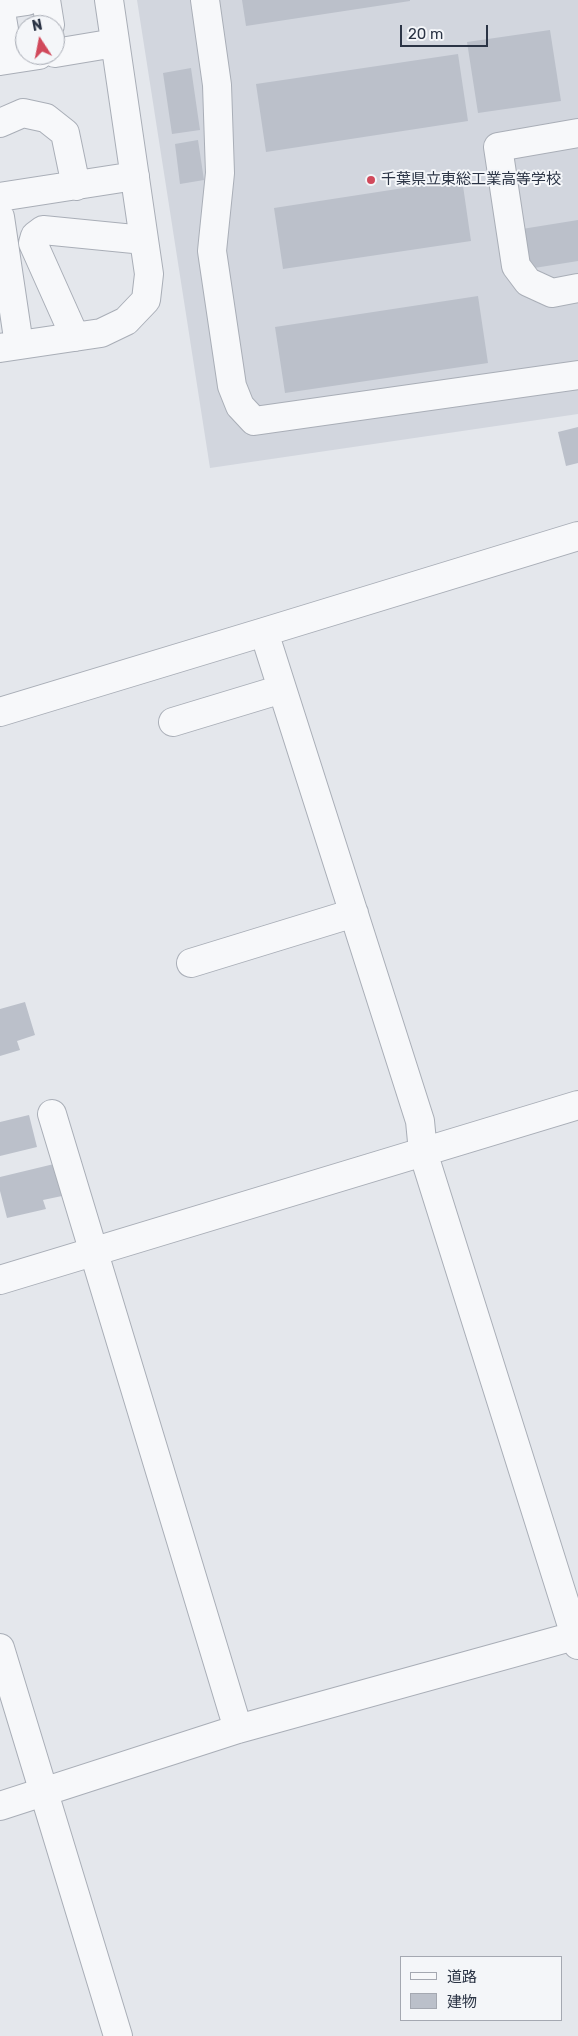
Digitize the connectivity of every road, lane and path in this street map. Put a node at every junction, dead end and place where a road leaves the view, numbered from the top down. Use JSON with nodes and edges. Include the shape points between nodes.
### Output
{"nodes":[{"id":1,"x":36,"y":0,"type":"edge"},
{"id":2,"x":109,"y":0,"type":"edge"},
{"id":3,"x":205,"y":0,"type":"edge"},
{"id":4,"x":0,"y":5,"type":"edge"},
{"id":5,"x":44,"y":15,"type":"edge"},
{"id":6,"x":115,"y":43,"type":"junction"},
{"id":7,"x":65,"y":50,"type":"edge"},
{"id":8,"x":5,"y":60,"type":"edge"},
{"id":9,"x":0,"y":124,"type":"edge"},
{"id":10,"x":578,"y":133,"type":"edge"},
{"id":11,"x":135,"y":176,"type":"junction"},
{"id":12,"x":76,"y":186,"type":"junction"},
{"id":13,"x":0,"y":197,"type":"edge"},
{"id":14,"x":0,"y":217,"type":"edge"},
{"id":15,"x":144,"y":240,"type":"junction"},
{"id":16,"x":4,"y":271,"type":"edge"},
{"id":17,"x":578,"y":288,"type":"edge"},
{"id":18,"x":74,"y":337,"type":"junction"},
{"id":19,"x":10,"y":347,"type":"edge"},
{"id":20,"x":578,"y":375,"type":"edge"},
{"id":21,"x":578,"y":536,"type":"edge"},
{"id":22,"x":264,"y":632,"type":"junction"},
{"id":23,"x":282,"y":689,"type":"junction"},
{"id":24,"x":0,"y":712,"type":"edge"},
{"id":25,"x":173,"y":722,"type":"dead end"},
{"id":26,"x":354,"y":913,"type":"junction"},
{"id":27,"x":191,"y":963,"type":"dead end"},
{"id":28,"x":578,"y":1105,"type":"edge"},
{"id":29,"x":52,"y":1114,"type":"dead end"},
{"id":30,"x":423,"y":1152,"type":"junction"},
{"id":31,"x":93,"y":1252,"type":"junction"},
{"id":32,"x":0,"y":1280,"type":"edge"},
{"id":33,"x":577,"y":1639,"type":"edge"},
{"id":34,"x":0,"y":1648,"type":"edge"},
{"id":35,"x":238,"y":1729,"type":"junction"},
{"id":36,"x":43,"y":1792,"type":"junction"},
{"id":37,"x":0,"y":1806,"type":"edge"},
{"id":38,"x":118,"y":2036,"type":"edge"}],
"edges":[{"from":1,"to":4,"type":"street"},
{"from":1,"to":5,"type":"street"},
{"from":2,"to":6,"type":"street"},
{"from":3,"to":20,"type":"street","via":[[218,86],[220,173],[212,251],[232,386],[240,406],[254,421]]},
{"from":4,"to":8,"type":"street"},
{"from":6,"to":7,"type":"street"},
{"from":6,"to":11,"type":"street"},
{"from":9,"to":12,"type":"street","via":[[23,113],[46,118],[65,134]]},
{"from":10,"to":17,"type":"street","via":[[498,146],[516,266],[528,282],[552,294]]},
{"from":11,"to":12,"type":"street"},
{"from":11,"to":15,"type":"street"},
{"from":12,"to":13,"type":"street"},
{"from":14,"to":16,"type":"street"},
{"from":15,"to":18,"type":"street","via":[[149,274],[146,300],[126,321],[101,333]]},
{"from":15,"to":18,"type":"street","via":[[43,230],[36,236],[33,243]]},
{"from":16,"to":19,"type":"street"},
{"from":18,"to":19,"type":"street"},
{"from":21,"to":22,"type":"street"},
{"from":22,"to":23,"type":"street"},
{"from":22,"to":24,"type":"street"},
{"from":23,"to":25,"type":"street"},
{"from":23,"to":26,"type":"street"},
{"from":26,"to":27,"type":"street"},
{"from":26,"to":30,"type":"street","via":[[420,1121]]},
{"from":28,"to":30,"type":"street"},
{"from":29,"to":31,"type":"street"},
{"from":30,"to":31,"type":"street"},
{"from":30,"to":33,"type":"street"},
{"from":31,"to":32,"type":"street"},
{"from":31,"to":35,"type":"street"},
{"from":33,"to":35,"type":"street"},
{"from":34,"to":36,"type":"street"},
{"from":35,"to":36,"type":"street"},
{"from":36,"to":37,"type":"street"},
{"from":36,"to":38,"type":"street"}]}
